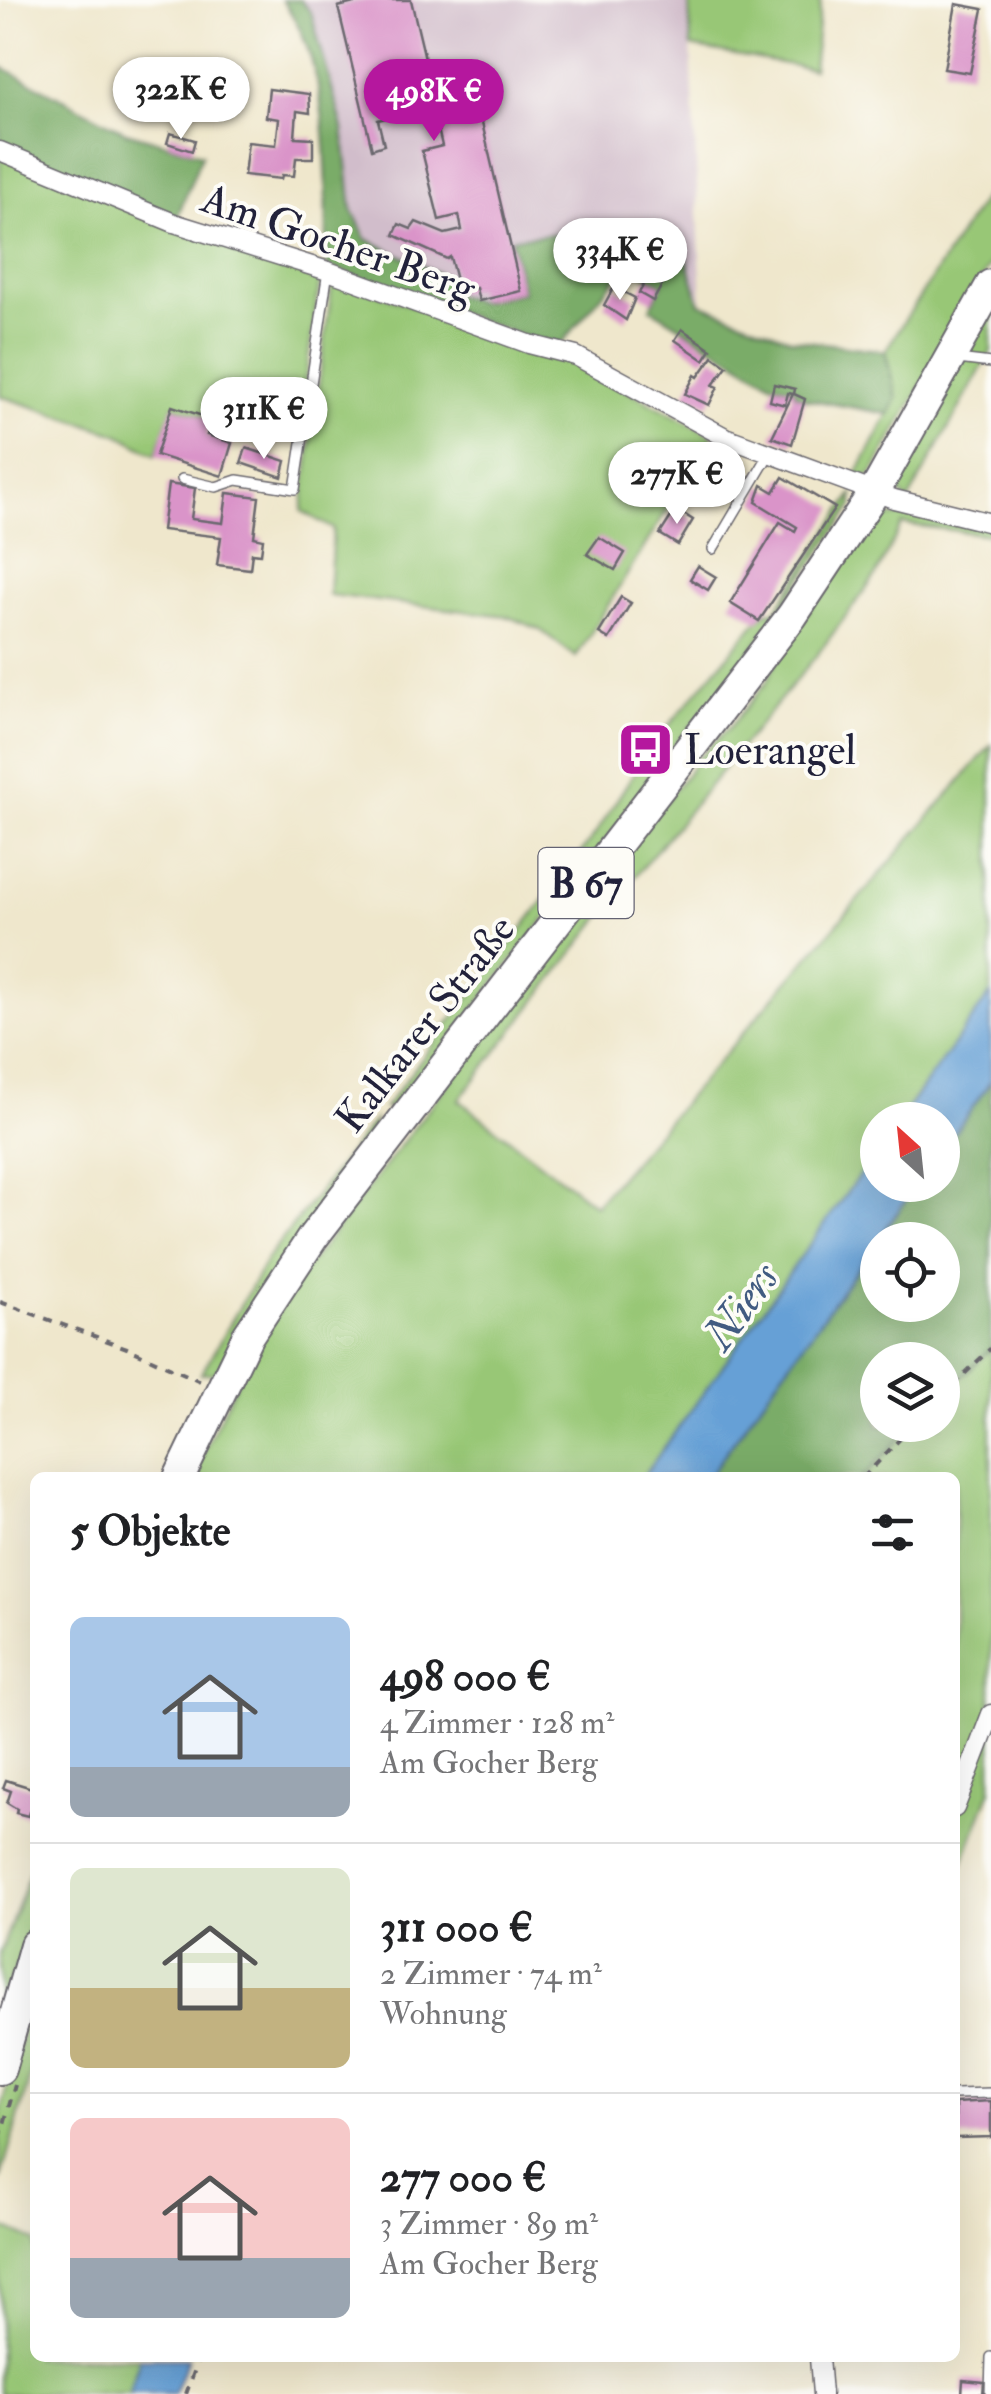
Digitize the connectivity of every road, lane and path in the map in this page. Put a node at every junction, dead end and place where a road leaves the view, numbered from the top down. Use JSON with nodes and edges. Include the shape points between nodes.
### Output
{"nodes":[{"id":1,"x":0,"y":151,"type":"edge"},
{"id":2,"x":328,"y":271,"type":"junction"},
{"id":3,"x":991,"y":285,"type":"edge"},
{"id":4,"x":950,"y":358,"type":"junction"},
{"id":5,"x":991,"y":363,"type":"edge"},
{"id":6,"x":770,"y":453,"type":"junction"},
{"id":7,"x":182,"y":478,"type":"dead end"},
{"id":8,"x":875,"y":490,"type":"junction"},
{"id":9,"x":991,"y":523,"type":"edge"},
{"id":10,"x":714,"y":549,"type":"dead end"},
{"id":11,"x":0,"y":1302,"type":"edge"},
{"id":12,"x":991,"y":1348,"type":"edge"},
{"id":13,"x":960,"y":1378,"type":"edge"},
{"id":14,"x":219,"y":1390,"type":"junction"},
{"id":15,"x":897,"y":1442,"type":"edge"},
{"id":16,"x":182,"y":1472,"type":"edge"},
{"id":17,"x":869,"y":1472,"type":"edge"},
{"id":18,"x":991,"y":1714,"type":"edge"},
{"id":19,"x":960,"y":1795,"type":"edge"},
{"id":20,"x":30,"y":1963,"type":"edge"},
{"id":21,"x":0,"y":2069,"type":"edge"},
{"id":22,"x":991,"y":2093,"type":"edge"},
{"id":23,"x":960,"y":2094,"type":"edge"},
{"id":24,"x":991,"y":2357,"type":"edge"},
{"id":25,"x":198,"y":2362,"type":"edge"},
{"id":26,"x":819,"y":2362,"type":"edge"},
{"id":27,"x":186,"y":2394,"type":"edge"},
{"id":28,"x":822,"y":2394,"type":"edge"},
{"id":29,"x":990,"y":2394,"type":"edge"}],
"edges":[{"from":1,"to":2,"type":"street","name":"Am Gocher Berg","via":[[174,223]]},
{"from":2,"to":6,"type":"street","name":"Am Gocher Berg","via":[[576,356],[725,437]]},
{"from":2,"to":7,"type":"lane","via":[[295,489],[237,480],[216,487]]},
{"from":3,"to":4,"type":"main road","name":"Kalkarer Straße","number":"B 67"},
{"from":4,"to":5,"type":"lane"},
{"from":4,"to":8,"type":"main road","name":"Kalkarer Straße","number":"B 67"},
{"from":6,"to":8,"type":"street","name":"Am Gocher Berg"},
{"from":6,"to":10,"type":"lane"},
{"from":8,"to":9,"type":"street","name":"Am Gocher Berg"},
{"from":8,"to":14,"type":"main road","name":"Kalkarer Straße","number":"B 67","via":[[792,616],[314,1237]]},
{"from":11,"to":14,"type":"path"},
{"from":12,"to":13,"type":"path"},
{"from":14,"to":16,"type":"main road","name":"Kalkarer Straße","number":"B 67"},
{"from":15,"to":17,"type":"path"},
{"from":18,"to":19,"type":"street"},
{"from":20,"to":21,"type":"main road"},
{"from":22,"to":23,"type":"lane"},
{"from":24,"to":29,"type":"lane"},
{"from":25,"to":27,"type":"path"},
{"from":26,"to":28,"type":"street"}]}
